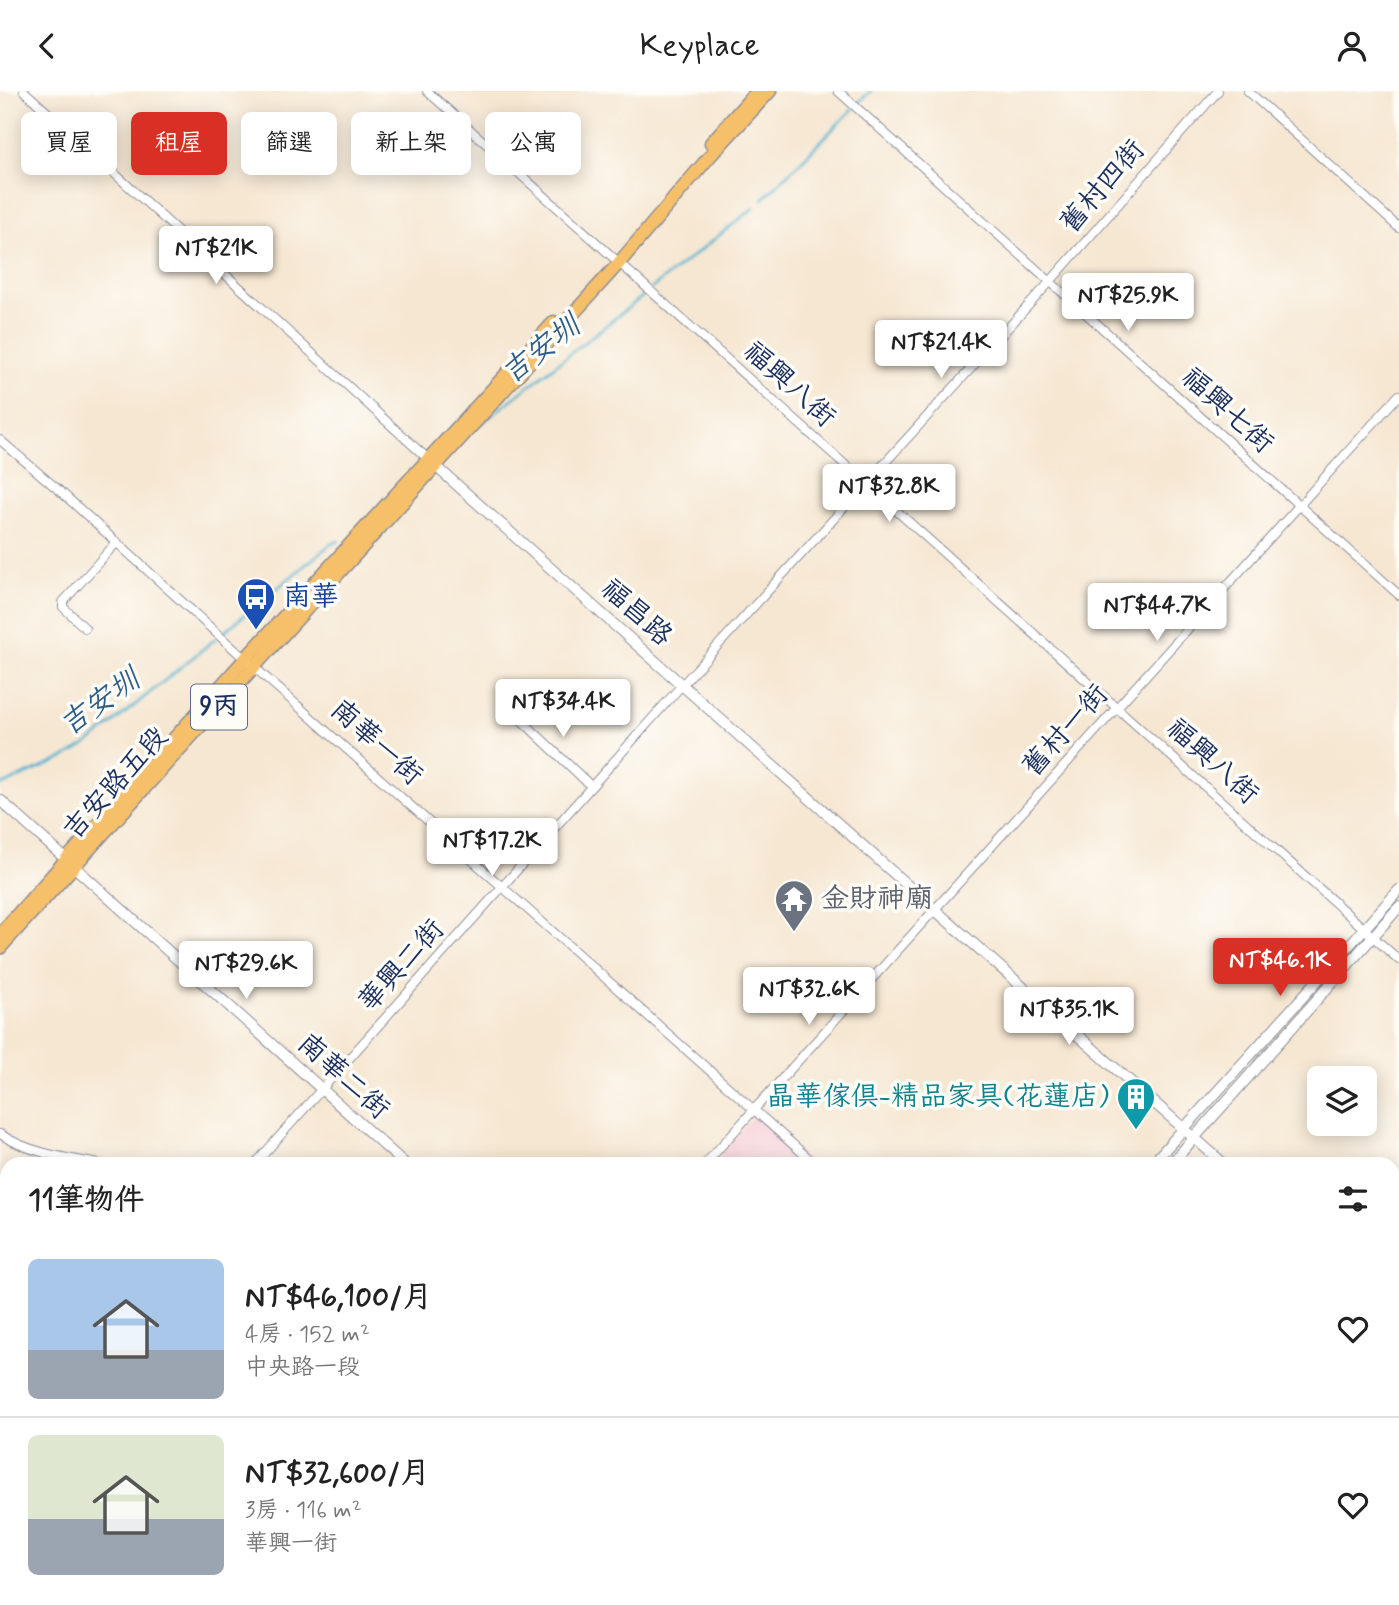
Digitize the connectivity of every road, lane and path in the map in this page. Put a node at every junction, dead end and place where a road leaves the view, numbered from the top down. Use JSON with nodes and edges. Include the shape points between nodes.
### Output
{"nodes":[{"id":1,"x":24,"y":91,"type":"edge"},
{"id":2,"x":427,"y":91,"type":"edge"},
{"id":3,"x":757,"y":91,"type":"edge"},
{"id":4,"x":770,"y":91,"type":"edge"},
{"id":5,"x":838,"y":91,"type":"edge"},
{"id":6,"x":1218,"y":91,"type":"edge"},
{"id":7,"x":1248,"y":91,"type":"edge"},
{"id":8,"x":1399,"y":228,"type":"edge"},
{"id":9,"x":617,"y":260,"type":"junction"},
{"id":10,"x":1049,"y":282,"type":"junction"},
{"id":11,"x":1399,"y":395,"type":"edge"},
{"id":12,"x":0,"y":440,"type":"edge"},
{"id":13,"x":432,"y":462,"type":"junction"},
{"id":14,"x":866,"y":484,"type":"junction"},
{"id":15,"x":1299,"y":506,"type":"junction"},
{"id":16,"x":116,"y":543,"type":"junction"},
{"id":17,"x":1399,"y":595,"type":"edge"},
{"id":18,"x":85,"y":628,"type":"dead end"},
{"id":19,"x":250,"y":663,"type":"junction"},
{"id":20,"x":682,"y":685,"type":"junction"},
{"id":21,"x":1118,"y":708,"type":"junction"},
{"id":22,"x":515,"y":714,"type":"dead end"},
{"id":23,"x":592,"y":786,"type":"junction"},
{"id":24,"x":0,"y":800,"type":"edge"},
{"id":25,"x":71,"y":863,"type":"junction"},
{"id":26,"x":504,"y":886,"type":"junction"},
{"id":27,"x":1399,"y":890,"type":"edge"},
{"id":28,"x":1399,"y":907,"type":"edge"},
{"id":29,"x":934,"y":909,"type":"junction"},
{"id":30,"x":1369,"y":932,"type":"junction"},
{"id":31,"x":0,"y":934,"type":"edge"},
{"id":32,"x":0,"y":948,"type":"edge"},
{"id":33,"x":1399,"y":960,"type":"edge"},
{"id":34,"x":322,"y":1090,"type":"junction"},
{"id":35,"x":754,"y":1109,"type":"junction"},
{"id":36,"x":1184,"y":1127,"type":"junction"},
{"id":37,"x":0,"y":1134,"type":"edge"},
{"id":38,"x":1194,"y":1136,"type":"junction"},
{"id":39,"x":60,"y":1157,"type":"edge"},
{"id":40,"x":261,"y":1157,"type":"edge"},
{"id":41,"x":397,"y":1157,"type":"edge"},
{"id":42,"x":711,"y":1157,"type":"edge"},
{"id":43,"x":807,"y":1157,"type":"edge"},
{"id":44,"x":1158,"y":1157,"type":"edge"},
{"id":45,"x":1177,"y":1157,"type":"edge"},
{"id":46,"x":1216,"y":1157,"type":"edge"}],
"edges":[{"from":1,"to":13,"type":"street","name":"福昌路"},
{"from":2,"to":9,"type":"street","name":"福興八街"},
{"from":3,"to":9,"type":"main road","number":"9丙"},
{"from":4,"to":9,"type":"main road","number":"9丙"},
{"from":5,"to":10,"type":"street","name":"福興七街"},
{"from":6,"to":10,"type":"street","name":"舊村四街"},
{"from":7,"to":8,"type":"street"},
{"from":9,"to":13,"type":"main road","number":"9丙"},
{"from":9,"to":14,"type":"street","name":"福興八街"},
{"from":10,"to":14,"type":"street","name":"舊村四街"},
{"from":10,"to":15,"type":"street","name":"福興七街"},
{"from":11,"to":15,"type":"street","name":"舊村一街"},
{"from":12,"to":16,"type":"street","name":"南華一街"},
{"from":13,"to":19,"type":"main road","name":"吉安路五段","number":"9丙"},
{"from":13,"to":20,"type":"street","name":"福昌路"},
{"from":14,"to":20,"type":"street","name":"舊村四街"},
{"from":14,"to":21,"type":"street","name":"福興八街"},
{"from":15,"to":17,"type":"street","name":"福興七街"},
{"from":15,"to":21,"type":"street","name":"舊村一街"},
{"from":16,"to":18,"type":"street","via":[[63,602]]},
{"from":16,"to":19,"type":"street","name":"南華一街"},
{"from":19,"to":25,"type":"main road","name":"吉安路五段","number":"9丙"},
{"from":19,"to":26,"type":"street","name":"南華一街"},
{"from":20,"to":23,"type":"street","name":"華興二街"},
{"from":20,"to":29,"type":"street","name":"福昌路"},
{"from":21,"to":29,"type":"street","name":"舊村一街"},
{"from":21,"to":30,"type":"street","name":"福興八街"},
{"from":22,"to":23,"type":"street"},
{"from":23,"to":26,"type":"street","name":"華興二街"},
{"from":24,"to":25,"type":"street","name":"南華二街"},
{"from":25,"to":31,"type":"main road","name":"吉安路五段","number":"9丙"},
{"from":25,"to":32,"type":"main road","name":"吉安路五段","number":"9丙"},
{"from":25,"to":34,"type":"street","name":"南華二街"},
{"from":26,"to":34,"type":"street","name":"華興二街"},
{"from":26,"to":35,"type":"street","name":"南華一街"},
{"from":27,"to":30,"type":"street"},
{"from":28,"to":30,"type":"street"},
{"from":29,"to":35,"type":"street","name":"舊村一街"},
{"from":29,"to":36,"type":"street","name":"福昌路"},
{"from":30,"to":33,"type":"street","name":"福興八街"},
{"from":30,"to":36,"type":"street"},
{"from":30,"to":38,"type":"street"},
{"from":34,"to":40,"type":"street","name":"華興二街"},
{"from":34,"to":41,"type":"street","name":"南華二街"},
{"from":35,"to":42,"type":"street","name":"舊村一街"},
{"from":35,"to":43,"type":"street","name":"南華一街"},
{"from":36,"to":38,"type":"street","name":"福昌路"},
{"from":36,"to":44,"type":"street"},
{"from":37,"to":39,"type":"street"},
{"from":38,"to":45,"type":"street"},
{"from":38,"to":46,"type":"street","name":"福昌路"}]}
